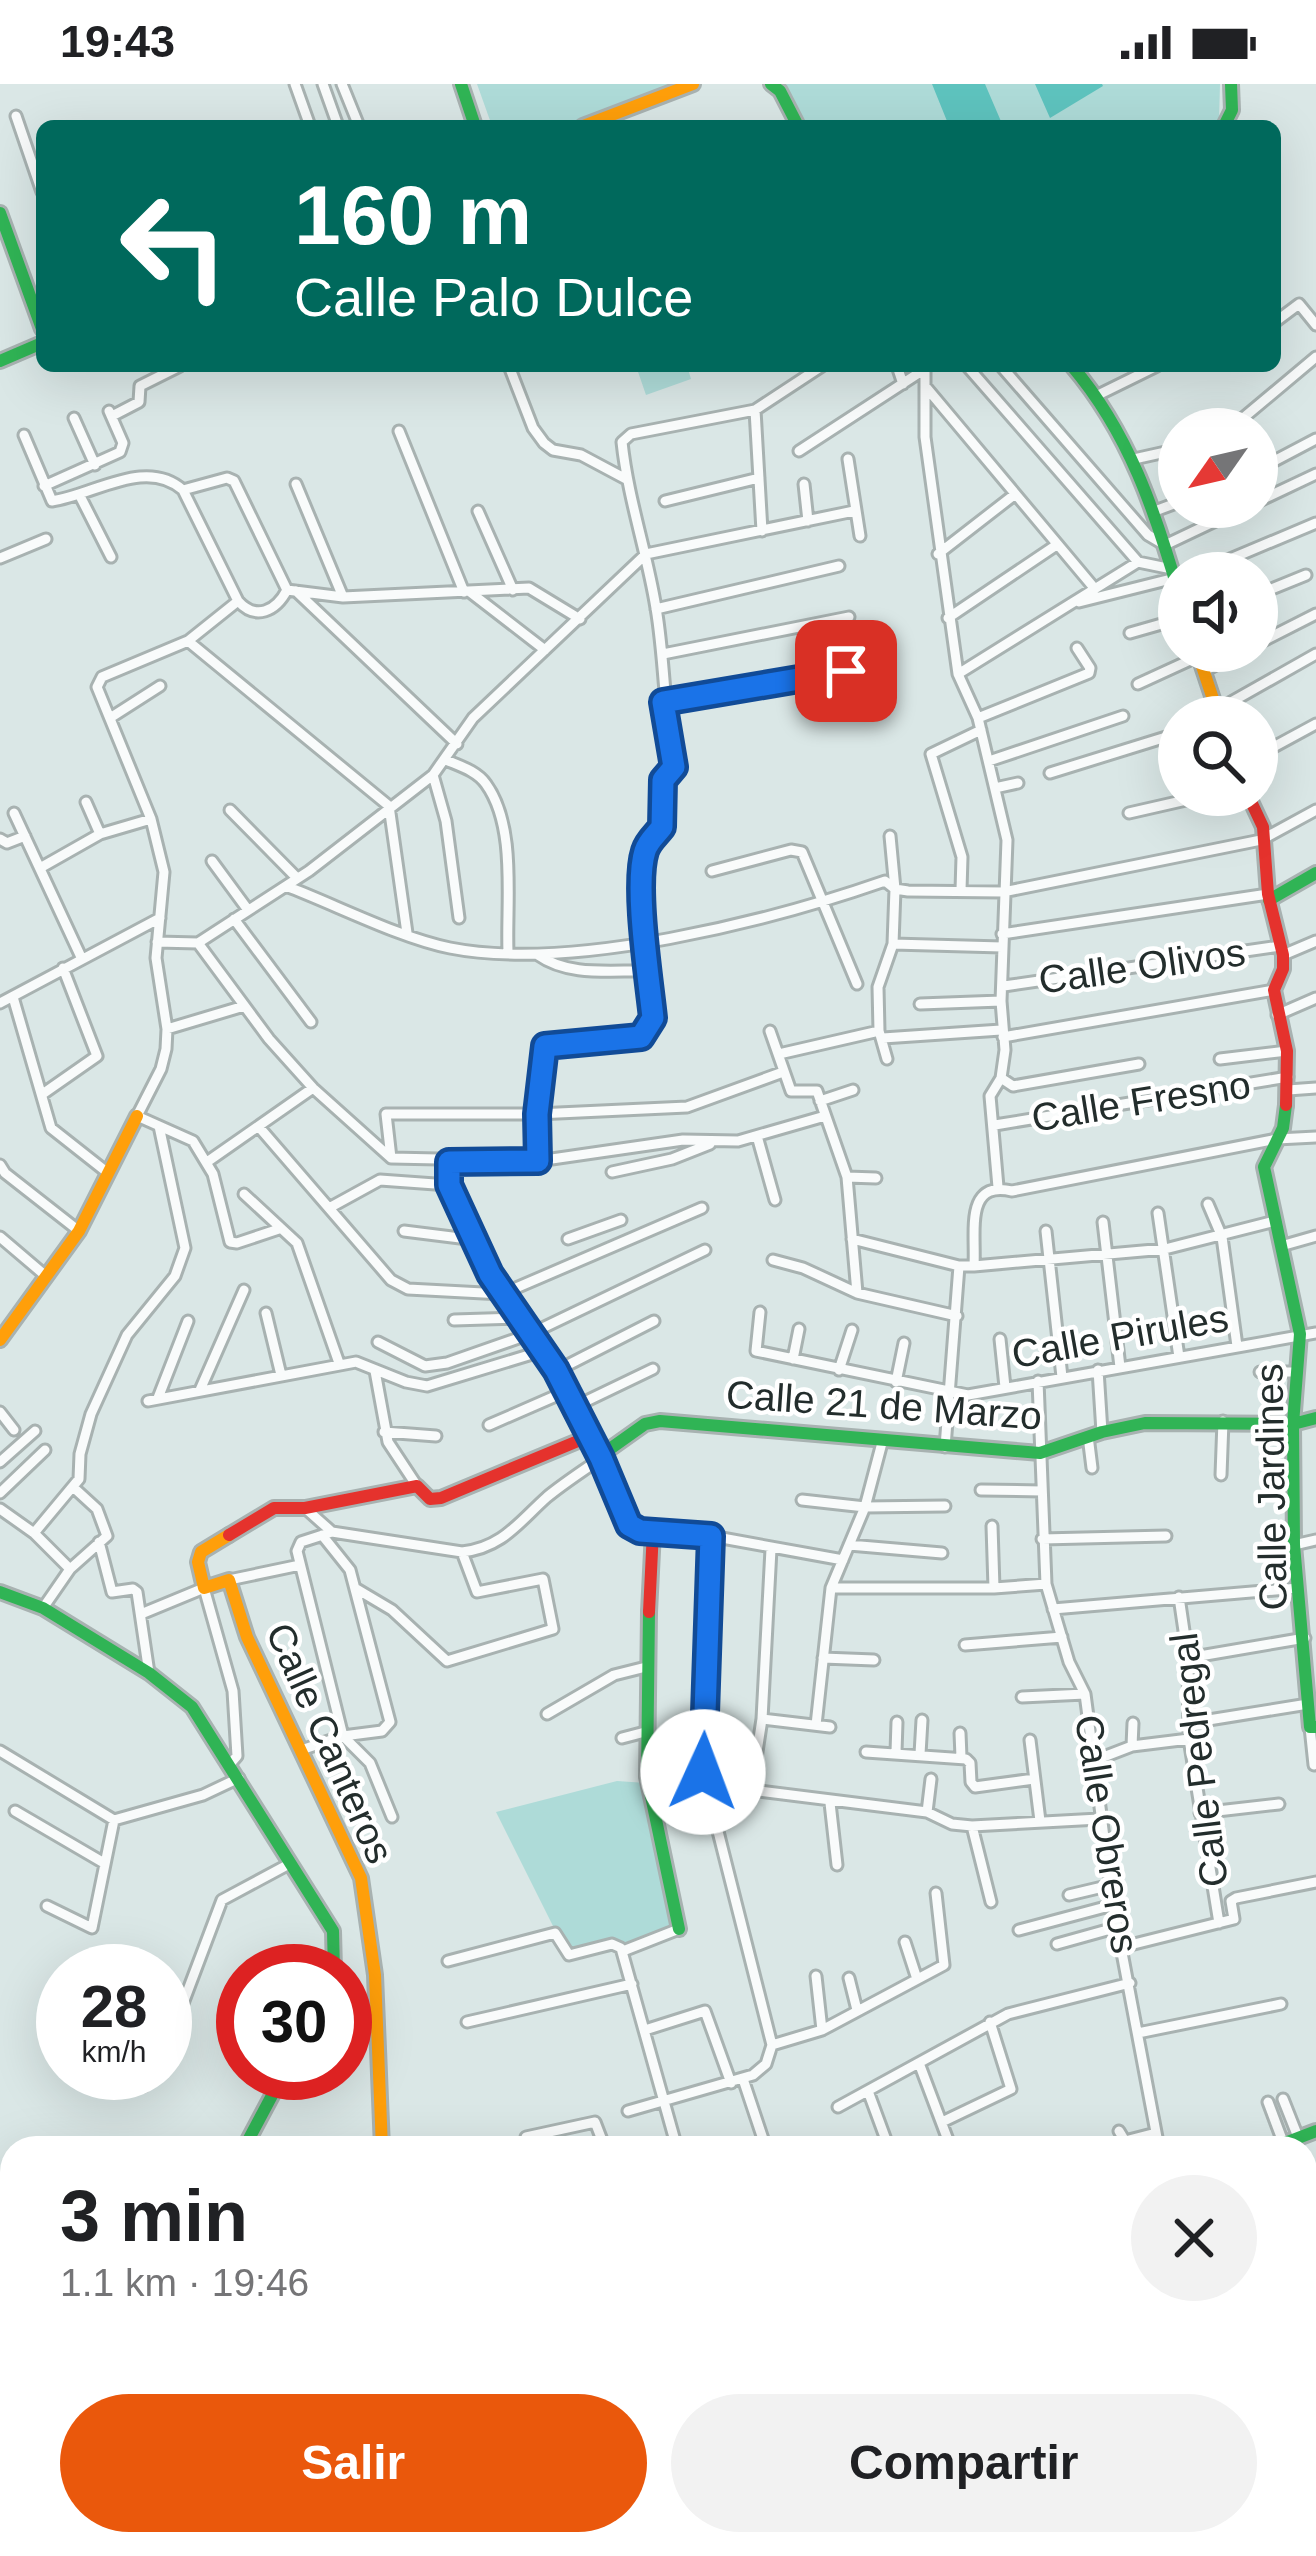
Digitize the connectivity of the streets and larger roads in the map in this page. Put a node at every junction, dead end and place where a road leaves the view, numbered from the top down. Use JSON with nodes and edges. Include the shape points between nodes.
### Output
{"nodes":[{"id":1,"x":295,"y":84,"type":"edge"},
{"id":2,"x":322,"y":84,"type":"edge"},
{"id":3,"x":342,"y":84,"type":"edge"},
{"id":4,"x":461,"y":84,"type":"edge"},
{"id":5,"x":693,"y":84,"type":"edge"},
{"id":6,"x":771,"y":84,"type":"edge"},
{"id":7,"x":1231,"y":84,"type":"edge"},
{"id":8,"x":16,"y":116,"type":"dead end"},
{"id":9,"x":308,"y":120,"type":"edge"},
{"id":10,"x":336,"y":120,"type":"edge"},
{"id":11,"x":357,"y":120,"type":"edge"},
{"id":12,"x":473,"y":120,"type":"edge"},
{"id":13,"x":600,"y":120,"type":"edge"},
{"id":14,"x":795,"y":120,"type":"edge"},
{"id":15,"x":1228,"y":120,"type":"edge"},
{"id":16,"x":36,"y":174,"type":"edge"},
{"id":17,"x":0,"y":213,"type":"edge"},
{"id":18,"x":36,"y":312,"type":"edge"},
{"id":19,"x":1281,"y":318,"type":"edge"},
{"id":20,"x":1316,"y":326,"type":"edge"},
{"id":21,"x":36,"y":345,"type":"edge"},
{"id":22,"x":2,"y":355,"type":"edge"},
{"id":23,"x":1316,"y":357,"type":"edge"},
{"id":24,"x":168,"y":372,"type":"edge"},
{"id":25,"x":511,"y":372,"type":"edge"},
{"id":26,"x":813,"y":372,"type":"edge"},
{"id":27,"x":899,"y":372,"type":"edge"},
{"id":28,"x":921,"y":372,"type":"edge"},
{"id":29,"x":927,"y":372,"type":"edge"},
{"id":30,"x":972,"y":372,"type":"edge"},
{"id":31,"x":1006,"y":372,"type":"edge"},
{"id":32,"x":1078,"y":372,"type":"edge"},
{"id":33,"x":1144,"y":372,"type":"edge"},
{"id":34,"x":903,"y":384,"type":"junction"},
{"id":35,"x":925,"y":386,"type":"junction"},
{"id":36,"x":1098,"y":394,"type":"junction"},
{"id":37,"x":1255,"y":408,"type":"edge"},
{"id":38,"x":755,"y":410,"type":"junction"},
{"id":39,"x":74,"y":418,"type":"dead end"},
{"id":40,"x":399,"y":431,"type":"dead end"},
{"id":41,"x":24,"y":435,"type":"dead end"},
{"id":42,"x":1316,"y":440,"type":"edge"},
{"id":43,"x":799,"y":451,"type":"dead end"},
{"id":44,"x":1158,"y":454,"type":"edge"},
{"id":45,"x":848,"y":459,"type":"dead end"},
{"id":46,"x":1134,"y":459,"type":"junction"},
{"id":47,"x":1278,"y":459,"type":"edge"},
{"id":48,"x":95,"y":465,"type":"junction"},
{"id":49,"x":1316,"y":474,"type":"edge"},
{"id":50,"x":759,"y":478,"type":"junction"},
{"id":51,"x":626,"y":479,"type":"junction"},
{"id":52,"x":296,"y":484,"type":"dead end"},
{"id":53,"x":804,"y":484,"type":"dead end"},
{"id":54,"x":44,"y":486,"type":"junction"},
{"id":55,"x":183,"y":490,"type":"junction"},
{"id":56,"x":1278,"y":492,"type":"edge"},
{"id":57,"x":79,"y":494,"type":"junction"},
{"id":58,"x":1014,"y":495,"type":"junction"},
{"id":59,"x":665,"y":501,"type":"dead end"},
{"id":60,"x":478,"y":511,"type":"dead end"},
{"id":61,"x":854,"y":511,"type":"junction"},
{"id":62,"x":1158,"y":511,"type":"edge"},
{"id":63,"x":1155,"y":512,"type":"junction"},
{"id":64,"x":808,"y":521,"type":"junction"},
{"id":65,"x":1316,"y":523,"type":"edge"},
{"id":66,"x":1201,"y":528,"type":"edge"},
{"id":67,"x":762,"y":531,"type":"junction"},
{"id":68,"x":860,"y":536,"type":"dead end"},
{"id":69,"x":46,"y":539,"type":"dead end"},
{"id":70,"x":1166,"y":544,"type":"junction"},
{"id":71,"x":1055,"y":546,"type":"junction"},
{"id":72,"x":1168,"y":552,"type":"edge"},
{"id":73,"x":1247,"y":552,"type":"edge"},
{"id":74,"x":646,"y":554,"type":"junction"},
{"id":75,"x":938,"y":554,"type":"junction"},
{"id":76,"x":111,"y":557,"type":"dead end"},
{"id":77,"x":0,"y":558,"type":"edge"},
{"id":78,"x":1138,"y":562,"type":"junction"},
{"id":79,"x":839,"y":566,"type":"dead end"},
{"id":80,"x":1158,"y":572,"type":"edge"},
{"id":81,"x":1306,"y":575,"type":"dead end"},
{"id":82,"x":1158,"y":585,"type":"edge"},
{"id":83,"x":1278,"y":586,"type":"edge"},
{"id":84,"x":1095,"y":589,"type":"junction"},
{"id":85,"x":513,"y":590,"type":"junction"},
{"id":86,"x":291,"y":591,"type":"junction"},
{"id":87,"x":467,"y":592,"type":"junction"},
{"id":88,"x":344,"y":597,"type":"junction"},
{"id":89,"x":238,"y":601,"type":"junction"},
{"id":90,"x":1074,"y":603,"type":"junction"},
{"id":91,"x":656,"y":609,"type":"junction"},
{"id":92,"x":1316,"y":614,"type":"edge"},
{"id":93,"x":848,"y":617,"type":"dead end"},
{"id":94,"x":948,"y":618,"type":"junction"},
{"id":95,"x":580,"y":619,"type":"junction"},
{"id":96,"x":1158,"y":625,"type":"edge"},
{"id":97,"x":1130,"y":633,"type":"dead end"},
{"id":98,"x":1278,"y":633,"type":"edge"},
{"id":99,"x":188,"y":641,"type":"junction"},
{"id":100,"x":1077,"y":648,"type":"dead end"},
{"id":101,"x":545,"y":650,"type":"junction"},
{"id":102,"x":1316,"y":654,"type":"edge"},
{"id":103,"x":663,"y":655,"type":"junction"},
{"id":104,"x":846,"y":671,"type":"dead end"},
{"id":105,"x":1162,"y":672,"type":"edge"},
{"id":106,"x":958,"y":674,"type":"junction"},
{"id":107,"x":1138,"y":684,"type":"dead end"},
{"id":108,"x":160,"y":686,"type":"dead end"},
{"id":109,"x":1246,"y":696,"type":"edge"},
{"id":110,"x":663,"y":702,"type":"junction"},
{"id":111,"x":1123,"y":716,"type":"dead end"},
{"id":112,"x":110,"y":718,"type":"junction"},
{"id":113,"x":978,"y":718,"type":"junction"},
{"id":114,"x":1316,"y":724,"type":"edge"},
{"id":115,"x":981,"y":730,"type":"junction"},
{"id":116,"x":1158,"y":739,"type":"edge"},
{"id":117,"x":458,"y":744,"type":"junction"},
{"id":118,"x":1278,"y":745,"type":"edge"},
{"id":119,"x":446,"y":760,"type":"junction"},
{"id":120,"x":989,"y":761,"type":"junction"},
{"id":121,"x":1050,"y":772,"type":"dead end"},
{"id":122,"x":433,"y":775,"type":"junction"},
{"id":123,"x":1018,"y":783,"type":"dead end"},
{"id":124,"x":995,"y":788,"type":"junction"},
{"id":125,"x":86,"y":802,"type":"dead end"},
{"id":126,"x":389,"y":806,"type":"junction"},
{"id":127,"x":1158,"y":806,"type":"edge"},
{"id":128,"x":230,"y":810,"type":"dead end"},
{"id":129,"x":1316,"y":810,"type":"edge"},
{"id":130,"x":14,"y":812,"type":"dead end"},
{"id":131,"x":1129,"y":813,"type":"dead end"},
{"id":132,"x":1258,"y":816,"type":"edge"},
{"id":133,"x":151,"y":819,"type":"junction"},
{"id":134,"x":100,"y":834,"type":"junction"},
{"id":135,"x":25,"y":836,"type":"junction"},
{"id":136,"x":890,"y":836,"type":"dead end"},
{"id":137,"x":0,"y":839,"type":"edge"},
{"id":138,"x":1261,"y":840,"type":"junction"},
{"id":139,"x":212,"y":861,"type":"dead end"},
{"id":140,"x":40,"y":868,"type":"junction"},
{"id":141,"x":712,"y":871,"type":"dead end"},
{"id":142,"x":1316,"y":873,"type":"edge"},
{"id":143,"x":297,"y":878,"type":"junction"},
{"id":144,"x":286,"y":886,"type":"junction"},
{"id":145,"x":895,"y":889,"type":"junction"},
{"id":146,"x":961,"y":890,"type":"junction"},
{"id":147,"x":1003,"y":892,"type":"junction"},
{"id":148,"x":1269,"y":897,"type":"junction"},
{"id":149,"x":823,"y":903,"type":"junction"},
{"id":150,"x":248,"y":910,"type":"junction"},
{"id":151,"x":160,"y":918,"type":"junction"},
{"id":152,"x":234,"y":919,"type":"junction"},
{"id":153,"x":459,"y":919,"type":"dead end"},
{"id":154,"x":407,"y":933,"type":"junction"},
{"id":155,"x":1001,"y":934,"type":"junction"},
{"id":156,"x":1316,"y":940,"type":"edge"},
{"id":157,"x":157,"y":942,"type":"junction"},
{"id":158,"x":198,"y":943,"type":"junction"},
{"id":159,"x":644,"y":943,"type":"junction"},
{"id":160,"x":893,"y":944,"type":"junction"},
{"id":161,"x":1002,"y":947,"type":"junction"},
{"id":162,"x":1281,"y":950,"type":"junction"},
{"id":163,"x":508,"y":952,"type":"junction"},
{"id":164,"x":536,"y":953,"type":"junction"},
{"id":165,"x":81,"y":958,"type":"junction"},
{"id":166,"x":63,"y":968,"type":"junction"},
{"id":167,"x":649,"y":971,"type":"junction"},
{"id":168,"x":857,"y":984,"type":"dead end"},
{"id":169,"x":1004,"y":986,"type":"junction"},
{"id":170,"x":1274,"y":990,"type":"junction"},
{"id":171,"x":13,"y":997,"type":"junction"},
{"id":172,"x":1316,"y":998,"type":"edge"},
{"id":173,"x":1001,"y":1001,"type":"junction"},
{"id":174,"x":0,"y":1004,"type":"edge"},
{"id":175,"x":920,"y":1004,"type":"dead end"},
{"id":176,"x":244,"y":1006,"type":"junction"},
{"id":177,"x":1277,"y":1016,"type":"junction"},
{"id":178,"x":311,"y":1022,"type":"dead end"},
{"id":179,"x":167,"y":1029,"type":"junction"},
{"id":180,"x":770,"y":1031,"type":"dead end"},
{"id":181,"x":1002,"y":1033,"type":"junction"},
{"id":182,"x":881,"y":1035,"type":"junction"},
{"id":183,"x":1287,"y":1052,"type":"junction"},
{"id":184,"x":779,"y":1054,"type":"junction"},
{"id":185,"x":887,"y":1059,"type":"dead end"},
{"id":186,"x":1220,"y":1059,"type":"dead end"},
{"id":187,"x":1139,"y":1064,"type":"dead end"},
{"id":188,"x":783,"y":1072,"type":"junction"},
{"id":189,"x":1001,"y":1078,"type":"junction"},
{"id":190,"x":1288,"y":1083,"type":"junction"},
{"id":191,"x":314,"y":1088,"type":"junction"},
{"id":192,"x":1316,"y":1088,"type":"edge"},
{"id":193,"x":854,"y":1090,"type":"dead end"},
{"id":194,"x":44,"y":1093,"type":"junction"},
{"id":195,"x":820,"y":1101,"type":"junction"},
{"id":196,"x":537,"y":1114,"type":"junction"},
{"id":197,"x":137,"y":1116,"type":"junction"},
{"id":198,"x":825,"y":1116,"type":"junction"},
{"id":199,"x":994,"y":1125,"type":"junction"},
{"id":200,"x":159,"y":1126,"type":"junction"},
{"id":201,"x":259,"y":1127,"type":"junction"},
{"id":202,"x":757,"y":1136,"type":"junction"},
{"id":203,"x":1316,"y":1137,"type":"edge"},
{"id":204,"x":1277,"y":1139,"type":"junction"},
{"id":205,"x":715,"y":1142,"type":"junction"},
{"id":206,"x":391,"y":1158,"type":"junction"},
{"id":207,"x":538,"y":1161,"type":"junction"},
{"id":208,"x":207,"y":1162,"type":"junction"},
{"id":209,"x":449,"y":1162,"type":"junction"},
{"id":210,"x":0,"y":1165,"type":"edge"},
{"id":211,"x":612,"y":1172,"type":"dead end"},
{"id":212,"x":108,"y":1173,"type":"junction"},
{"id":213,"x":847,"y":1177,"type":"junction"},
{"id":214,"x":876,"y":1178,"type":"dead end"},
{"id":215,"x":449,"y":1185,"type":"junction"},
{"id":216,"x":998,"y":1187,"type":"junction"},
{"id":217,"x":244,"y":1193,"type":"dead end"},
{"id":218,"x":776,"y":1199,"type":"dead end"},
{"id":219,"x":1208,"y":1204,"type":"dead end"},
{"id":220,"x":329,"y":1208,"type":"junction"},
{"id":221,"x":703,"y":1208,"type":"dead end"},
{"id":222,"x":1158,"y":1213,"type":"dead end"},
{"id":223,"x":621,"y":1220,"type":"dead end"},
{"id":224,"x":1275,"y":1221,"type":"junction"},
{"id":225,"x":1103,"y":1222,"type":"dead end"},
{"id":226,"x":279,"y":1228,"type":"junction"},
{"id":227,"x":595,"y":1230,"type":"junction"},
{"id":228,"x":404,"y":1231,"type":"dead end"},
{"id":229,"x":79,"y":1232,"type":"junction"},
{"id":230,"x":1046,"y":1232,"type":"dead end"},
{"id":231,"x":1316,"y":1236,"type":"edge"},
{"id":232,"x":1222,"y":1237,"type":"junction"},
{"id":233,"x":0,"y":1238,"type":"edge"},
{"id":234,"x":568,"y":1239,"type":"dead end"},
{"id":235,"x":476,"y":1240,"type":"junction"},
{"id":236,"x":852,"y":1240,"type":"junction"},
{"id":237,"x":1281,"y":1246,"type":"junction"},
{"id":238,"x":1165,"y":1249,"type":"junction"},
{"id":239,"x":705,"y":1250,"type":"dead end"},
{"id":240,"x":600,"y":1253,"type":"junction"},
{"id":241,"x":1107,"y":1255,"type":"junction"},
{"id":242,"x":550,"y":1258,"type":"dead end"},
{"id":243,"x":773,"y":1260,"type":"dead end"},
{"id":244,"x":1049,"y":1262,"type":"junction"},
{"id":245,"x":959,"y":1266,"type":"junction"},
{"id":246,"x":974,"y":1266,"type":"junction"},
{"id":247,"x":554,"y":1274,"type":"junction"},
{"id":248,"x":47,"y":1276,"type":"junction"},
{"id":249,"x":244,"y":1290,"type":"dead end"},
{"id":250,"x":857,"y":1293,"type":"junction"},
{"id":251,"x":502,"y":1294,"type":"junction"},
{"id":252,"x":760,"y":1312,"type":"dead end"},
{"id":253,"x":266,"y":1313,"type":"dead end"},
{"id":254,"x":957,"y":1316,"type":"junction"},
{"id":255,"x":518,"y":1318,"type":"junction"},
{"id":256,"x":188,"y":1321,"type":"dead end"},
{"id":257,"x":454,"y":1321,"type":"dead end"},
{"id":258,"x":654,"y":1321,"type":"dead end"},
{"id":259,"x":799,"y":1329,"type":"dead end"},
{"id":260,"x":852,"y":1330,"type":"dead end"},
{"id":261,"x":1316,"y":1333,"type":"edge"},
{"id":262,"x":530,"y":1334,"type":"junction"},
{"id":263,"x":1300,"y":1334,"type":"junction"},
{"id":264,"x":1000,"y":1339,"type":"dead end"},
{"id":265,"x":0,"y":1340,"type":"edge"},
{"id":266,"x":378,"y":1342,"type":"dead end"},
{"id":267,"x":904,"y":1343,"type":"dead end"},
{"id":268,"x":1237,"y":1346,"type":"junction"},
{"id":269,"x":542,"y":1352,"type":"junction"},
{"id":270,"x":1179,"y":1357,"type":"junction"},
{"id":271,"x":793,"y":1359,"type":"junction"},
{"id":272,"x":339,"y":1363,"type":"junction"},
{"id":273,"x":1120,"y":1366,"type":"junction"},
{"id":274,"x":653,"y":1369,"type":"dead end"},
{"id":275,"x":556,"y":1370,"type":"junction"},
{"id":276,"x":839,"y":1370,"type":"junction"},
{"id":277,"x":1099,"y":1370,"type":"junction"},
{"id":278,"x":374,"y":1371,"type":"junction"},
{"id":279,"x":1260,"y":1372,"type":"dead end"},
{"id":280,"x":1297,"y":1372,"type":"junction"},
{"id":281,"x":281,"y":1375,"type":"junction"},
{"id":282,"x":1062,"y":1377,"type":"junction"},
{"id":283,"x":1038,"y":1381,"type":"junction"},
{"id":284,"x":896,"y":1382,"type":"junction"},
{"id":285,"x":1005,"y":1387,"type":"junction"},
{"id":286,"x":200,"y":1390,"type":"junction"},
{"id":287,"x":567,"y":1390,"type":"junction"},
{"id":288,"x":950,"y":1393,"type":"junction"},
{"id":289,"x":576,"y":1406,"type":"junction"},
{"id":290,"x":0,"y":1412,"type":"edge"},
{"id":291,"x":1316,"y":1418,"type":"edge"},
{"id":292,"x":1223,"y":1421,"type":"junction"},
{"id":293,"x":1293,"y":1424,"type":"junction"},
{"id":294,"x":489,"y":1425,"type":"dead end"},
{"id":295,"x":14,"y":1430,"type":"dead end"},
{"id":296,"x":35,"y":1431,"type":"dead end"},
{"id":297,"x":384,"y":1432,"type":"junction"},
{"id":298,"x":1095,"y":1434,"type":"junction"},
{"id":299,"x":436,"y":1436,"type":"dead end"},
{"id":300,"x":590,"y":1436,"type":"junction"},
{"id":301,"x":883,"y":1439,"type":"junction"},
{"id":302,"x":945,"y":1447,"type":"junction"},
{"id":303,"x":45,"y":1450,"type":"dead end"},
{"id":304,"x":1040,"y":1453,"type":"junction"},
{"id":305,"x":600,"y":1457,"type":"junction"},
{"id":306,"x":0,"y":1462,"type":"edge"},
{"id":307,"x":1092,"y":1468,"type":"dead end"},
{"id":308,"x":1221,"y":1475,"type":"dead end"},
{"id":309,"x":73,"y":1486,"type":"junction"},
{"id":310,"x":417,"y":1486,"type":"junction"},
{"id":311,"x":981,"y":1490,"type":"dead end"},
{"id":312,"x":1042,"y":1491,"type":"junction"},
{"id":313,"x":0,"y":1492,"type":"edge"},
{"id":314,"x":802,"y":1500,"type":"dead end"},
{"id":315,"x":946,"y":1506,"type":"dead end"},
{"id":316,"x":865,"y":1507,"type":"junction"},
{"id":317,"x":305,"y":1508,"type":"junction"},
{"id":318,"x":0,"y":1509,"type":"edge"},
{"id":319,"x":992,"y":1526,"type":"dead end"},
{"id":320,"x":653,"y":1532,"type":"junction"},
{"id":321,"x":34,"y":1533,"type":"junction"},
{"id":322,"x":327,"y":1533,"type":"junction"},
{"id":323,"x":711,"y":1536,"type":"junction"},
{"id":324,"x":1166,"y":1536,"type":"dead end"},
{"id":325,"x":1042,"y":1539,"type":"junction"},
{"id":326,"x":1316,"y":1540,"type":"edge"},
{"id":327,"x":99,"y":1542,"type":"junction"},
{"id":328,"x":849,"y":1545,"type":"junction"},
{"id":329,"x":1294,"y":1545,"type":"junction"},
{"id":330,"x":771,"y":1549,"type":"junction"},
{"id":331,"x":462,"y":1552,"type":"junction"},
{"id":332,"x":942,"y":1552,"type":"dead end"},
{"id":333,"x":843,"y":1560,"type":"junction"},
{"id":334,"x":300,"y":1565,"type":"junction"},
{"id":335,"x":70,"y":1569,"type":"junction"},
{"id":336,"x":229,"y":1580,"type":"junction"},
{"id":337,"x":1046,"y":1584,"type":"junction"},
{"id":338,"x":204,"y":1588,"type":"junction"},
{"id":339,"x":355,"y":1588,"type":"junction"},
{"id":340,"x":831,"y":1588,"type":"junction"},
{"id":341,"x":994,"y":1588,"type":"junction"},
{"id":342,"x":1298,"y":1588,"type":"junction"},
{"id":343,"x":0,"y":1592,"type":"edge"},
{"id":344,"x":1179,"y":1598,"type":"junction"},
{"id":345,"x":43,"y":1608,"type":"junction"},
{"id":346,"x":1053,"y":1609,"type":"junction"},
{"id":347,"x":141,"y":1614,"type":"junction"},
{"id":348,"x":1309,"y":1617,"type":"edge"},
{"id":349,"x":1062,"y":1637,"type":"junction"},
{"id":350,"x":1305,"y":1638,"type":"junction"},
{"id":351,"x":965,"y":1645,"type":"dead end"},
{"id":352,"x":1311,"y":1655,"type":"edge"},
{"id":353,"x":824,"y":1658,"type":"junction"},
{"id":354,"x":1188,"y":1658,"type":"junction"},
{"id":355,"x":874,"y":1660,"type":"dead end"},
{"id":356,"x":646,"y":1666,"type":"junction"},
{"id":357,"x":148,"y":1673,"type":"junction"},
{"id":358,"x":1085,"y":1694,"type":"junction"},
{"id":359,"x":1022,"y":1697,"type":"dead end"},
{"id":360,"x":1308,"y":1704,"type":"junction"},
{"id":361,"x":547,"y":1714,"type":"dead end"},
{"id":362,"x":762,"y":1719,"type":"junction"},
{"id":363,"x":922,"y":1720,"type":"dead end"},
{"id":364,"x":897,"y":1722,"type":"dead end"},
{"id":365,"x":1133,"y":1723,"type":"dead end"},
{"id":366,"x":1190,"y":1723,"type":"junction"},
{"id":367,"x":816,"y":1725,"type":"junction"},
{"id":368,"x":830,"y":1726,"type":"dead end"},
{"id":369,"x":1313,"y":1727,"type":"edge"},
{"id":370,"x":645,"y":1732,"type":"junction"},
{"id":371,"x":960,"y":1733,"type":"dead end"},
{"id":372,"x":343,"y":1736,"type":"junction"},
{"id":373,"x":622,"y":1738,"type":"dead end"},
{"id":374,"x":1190,"y":1739,"type":"junction"},
{"id":375,"x":1030,"y":1740,"type":"dead end"},
{"id":376,"x":1132,"y":1746,"type":"junction"},
{"id":377,"x":301,"y":1750,"type":"junction"},
{"id":378,"x":0,"y":1751,"type":"edge"},
{"id":379,"x":866,"y":1752,"type":"dead end"},
{"id":380,"x":896,"y":1752,"type":"junction"},
{"id":381,"x":920,"y":1754,"type":"junction"},
{"id":382,"x":961,"y":1757,"type":"junction"},
{"id":383,"x":1093,"y":1761,"type":"junction"},
{"id":384,"x":230,"y":1764,"type":"junction"},
{"id":385,"x":1314,"y":1765,"type":"edge"},
{"id":386,"x":647,"y":1777,"type":"junction"},
{"id":387,"x":239,"y":1778,"type":"junction"},
{"id":388,"x":931,"y":1779,"type":"dead end"},
{"id":389,"x":1034,"y":1780,"type":"junction"},
{"id":390,"x":707,"y":1783,"type":"junction"},
{"id":391,"x":751,"y":1791,"type":"junction"},
{"id":392,"x":830,"y":1803,"type":"junction"},
{"id":393,"x":1280,"y":1804,"type":"dead end"},
{"id":394,"x":15,"y":1811,"type":"dead end"},
{"id":395,"x":927,"y":1812,"type":"junction"},
{"id":396,"x":1200,"y":1813,"type":"junction"},
{"id":397,"x":392,"y":1817,"type":"dead end"},
{"id":398,"x":1100,"y":1819,"type":"junction"},
{"id":399,"x":114,"y":1820,"type":"junction"},
{"id":400,"x":1040,"y":1821,"type":"junction"},
{"id":401,"x":972,"y":1826,"type":"junction"},
{"id":402,"x":292,"y":1862,"type":"junction"},
{"id":403,"x":104,"y":1863,"type":"junction"},
{"id":404,"x":837,"y":1865,"type":"dead end"},
{"id":405,"x":1316,"y":1882,"type":"edge"},
{"id":406,"x":1111,"y":1885,"type":"junction"},
{"id":407,"x":936,"y":1893,"type":"dead end"},
{"id":408,"x":1069,"y":1895,"type":"dead end"},
{"id":409,"x":991,"y":1902,"type":"dead end"},
{"id":410,"x":1112,"y":1905,"type":"junction"},
{"id":411,"x":47,"y":1906,"type":"dead end"},
{"id":412,"x":1219,"y":1923,"type":"junction"},
{"id":413,"x":1118,"y":1927,"type":"junction"},
{"id":414,"x":679,"y":1929,"type":"joint"},
{"id":415,"x":1018,"y":1930,"type":"dead end"},
{"id":416,"x":905,"y":1942,"type":"dead end"},
{"id":417,"x":333,"y":1944,"type":"edge"},
{"id":418,"x":1058,"y":1945,"type":"dead end"},
{"id":419,"x":1122,"y":1947,"type":"junction"},
{"id":420,"x":623,"y":1951,"type":"junction"},
{"id":421,"x":448,"y":1960,"type":"dead end"},
{"id":422,"x":816,"y":1976,"type":"dead end"},
{"id":423,"x":849,"y":1978,"type":"dead end"},
{"id":424,"x":917,"y":1978,"type":"junction"},
{"id":425,"x":192,"y":1979,"type":"edge"},
{"id":426,"x":1130,"y":1983,"type":"junction"},
{"id":427,"x":632,"y":1984,"type":"junction"},
{"id":428,"x":1281,"y":2004,"type":"dead end"},
{"id":429,"x":857,"y":2010,"type":"junction"},
{"id":430,"x":467,"y":2022,"type":"dead end"},
{"id":431,"x":990,"y":2022,"type":"junction"},
{"id":432,"x":645,"y":2030,"type":"junction"},
{"id":433,"x":822,"y":2030,"type":"junction"},
{"id":434,"x":1138,"y":2033,"type":"junction"},
{"id":435,"x":772,"y":2045,"type":"junction"},
{"id":436,"x":919,"y":2063,"type":"junction"},
{"id":437,"x":743,"y":2079,"type":"junction"},
{"id":438,"x":731,"y":2083,"type":"junction"},
{"id":439,"x":868,"y":2091,"type":"junction"},
{"id":440,"x":1283,"y":2099,"type":"dead end"},
{"id":441,"x":270,"y":2100,"type":"edge"},
{"id":442,"x":1268,"y":2102,"type":"dead end"},
{"id":443,"x":665,"y":2103,"type":"junction"},
{"id":444,"x":838,"y":2107,"type":"dead end"},
{"id":445,"x":628,"y":2111,"type":"dead end"},
{"id":446,"x":942,"y":2122,"type":"junction"},
{"id":447,"x":1119,"y":2131,"type":"dead end"},
{"id":448,"x":1156,"y":2133,"type":"junction"},
{"id":449,"x":250,"y":2136,"type":"edge"},
{"id":450,"x":382,"y":2136,"type":"edge"},
{"id":451,"x":531,"y":2136,"type":"edge"},
{"id":452,"x":600,"y":2136,"type":"edge"},
{"id":453,"x":674,"y":2136,"type":"edge"},
{"id":454,"x":762,"y":2136,"type":"edge"},
{"id":455,"x":885,"y":2136,"type":"edge"},
{"id":456,"x":947,"y":2136,"type":"edge"},
{"id":457,"x":1122,"y":2136,"type":"edge"},
{"id":458,"x":1144,"y":2136,"type":"edge"},
{"id":459,"x":1157,"y":2136,"type":"edge"},
{"id":460,"x":1275,"y":2136,"type":"edge"},
{"id":461,"x":1298,"y":2136,"type":"edge"}],
"edges":[{"from":1,"to":9,"type":"street"},
{"from":2,"to":10,"type":"street"},
{"from":3,"to":11,"type":"street"},
{"from":4,"to":12,"type":"street"},
{"from":5,"to":13,"type":"street"},
{"from":6,"to":14,"type":"street"},
{"from":7,"to":15,"type":"street"},
{"from":8,"to":16,"type":"street"},
{"from":17,"to":18,"type":"street"},
{"from":19,"to":20,"type":"street","via":[[1299,304]]},
{"from":21,"to":22,"type":"street"},
{"from":23,"to":37,"type":"street"},
{"from":24,"to":48,"type":"street","via":[[140,386],[139,402],[110,413],[123,448]]},
{"from":25,"to":51,"type":"street","via":[[544,443]]},
{"from":26,"to":38,"type":"street"},
{"from":27,"to":34,"type":"street"},
{"from":28,"to":34,"type":"street"},
{"from":29,"to":35,"type":"street"},
{"from":30,"to":78,"type":"street"},
{"from":31,"to":70,"type":"street","via":[[1148,535]]},
{"from":32,"to":36,"type":"street"},
{"from":33,"to":36,"type":"street"},
{"from":34,"to":43,"type":"street"},
{"from":35,"to":58,"type":"street"},
{"from":35,"to":75,"type":"street"},
{"from":36,"to":46,"type":"street"},
{"from":38,"to":50,"type":"street"},
{"from":38,"to":51,"type":"street","via":[[626,436]]},
{"from":39,"to":48,"type":"street"},
{"from":40,"to":87,"type":"street"},
{"from":41,"to":54,"type":"street"},
{"from":42,"to":47,"type":"street"},
{"from":44,"to":46,"type":"street"},
{"from":45,"to":61,"type":"street"},
{"from":46,"to":63,"type":"street"},
{"from":48,"to":54,"type":"street"},
{"from":49,"to":56,"type":"street"},
{"from":50,"to":59,"type":"street"},
{"from":50,"to":67,"type":"street"},
{"from":51,"to":74,"type":"street"},
{"from":52,"to":88,"type":"street"},
{"from":53,"to":64,"type":"street"},
{"from":54,"to":57,"type":"street","via":[[54,501]]},
{"from":55,"to":57,"type":"street","via":[[151,476]]},
{"from":55,"to":86,"type":"street","via":[[234,481]]},
{"from":55,"to":89,"type":"street"},
{"from":57,"to":76,"type":"street"},
{"from":58,"to":71,"type":"street"},
{"from":58,"to":75,"type":"street"},
{"from":60,"to":85,"type":"street"},
{"from":61,"to":64,"type":"street"},
{"from":61,"to":68,"type":"street"},
{"from":62,"to":63,"type":"street"},
{"from":63,"to":70,"type":"street"},
{"from":64,"to":67,"type":"street"},
{"from":65,"to":73,"type":"street"},
{"from":66,"to":70,"type":"street"},
{"from":67,"to":74,"type":"street"},
{"from":69,"to":77,"type":"street"},
{"from":70,"to":72,"type":"street"},
{"from":71,"to":84,"type":"street"},
{"from":71,"to":94,"type":"street"},
{"from":74,"to":91,"type":"street"},
{"from":74,"to":95,"type":"street"},
{"from":75,"to":94,"type":"street"},
{"from":78,"to":80,"type":"street"},
{"from":78,"to":84,"type":"street"},
{"from":79,"to":91,"type":"street"},
{"from":81,"to":83,"type":"street"},
{"from":82,"to":90,"type":"street"},
{"from":84,"to":90,"type":"street"},
{"from":85,"to":87,"type":"street"},
{"from":85,"to":95,"type":"street","via":[[536,590]]},
{"from":86,"to":88,"type":"street"},
{"from":86,"to":89,"type":"street","via":[[257,614]]},
{"from":86,"to":117,"type":"street"},
{"from":87,"to":88,"type":"street"},
{"from":87,"to":101,"type":"street"},
{"from":89,"to":99,"type":"street"},
{"from":90,"to":106,"type":"street"},
{"from":91,"to":103,"type":"street"},
{"from":92,"to":98,"type":"street"},
{"from":93,"to":103,"type":"street"},
{"from":94,"to":106,"type":"street"},
{"from":95,"to":101,"type":"street"},
{"from":96,"to":97,"type":"street"},
{"from":99,"to":112,"type":"street","via":[[102,677],[97,687]]},
{"from":99,"to":126,"type":"street"},
{"from":100,"to":113,"type":"street","via":[[1090,671]]},
{"from":101,"to":117,"type":"street","via":[[473,718]]},
{"from":102,"to":109,"type":"street"},
{"from":103,"to":110,"type":"street"},
{"from":104,"to":110,"type":"street"},
{"from":105,"to":107,"type":"street"},
{"from":106,"to":113,"type":"street"},
{"from":108,"to":112,"type":"street"},
{"from":110,"to":159,"type":"street","via":[[674,767],[663,780],[662,827],[643,861]]},
{"from":111,"to":120,"type":"street"},
{"from":112,"to":133,"type":"street"},
{"from":113,"to":115,"type":"street"},
{"from":114,"to":118,"type":"street"},
{"from":115,"to":120,"type":"street"},
{"from":115,"to":146,"type":"street","via":[[931,754],[962,857]]},
{"from":116,"to":121,"type":"street"},
{"from":117,"to":119,"type":"street"},
{"from":119,"to":122,"type":"street"},
{"from":119,"to":163,"type":"street","via":[[479,776],[495,801],[505,844]]},
{"from":120,"to":124,"type":"street"},
{"from":122,"to":126,"type":"street"},
{"from":122,"to":153,"type":"street"},
{"from":123,"to":124,"type":"street"},
{"from":124,"to":147,"type":"street","via":[[1006,840]]},
{"from":125,"to":134,"type":"street"},
{"from":126,"to":143,"type":"street"},
{"from":126,"to":154,"type":"street"},
{"from":127,"to":131,"type":"street"},
{"from":128,"to":143,"type":"street"},
{"from":129,"to":138,"type":"street"},
{"from":130,"to":135,"type":"street"},
{"from":132,"to":138,"type":"street","name":"Calle Jardines"},
{"from":133,"to":134,"type":"street"},
{"from":133,"to":151,"type":"street","via":[[164,872]]},
{"from":134,"to":140,"type":"street"},
{"from":135,"to":137,"type":"street"},
{"from":135,"to":140,"type":"street"},
{"from":136,"to":145,"type":"street"},
{"from":138,"to":147,"type":"street"},
{"from":138,"to":148,"type":"street","name":"Calle Jardines"},
{"from":139,"to":150,"type":"street"},
{"from":140,"to":165,"type":"street"},
{"from":141,"to":149,"type":"street","via":[[791,850],[805,856]]},
{"from":142,"to":148,"type":"street"},
{"from":143,"to":144,"type":"street"},
{"from":144,"to":150,"type":"street"},
{"from":144,"to":154,"type":"street"},
{"from":145,"to":146,"type":"street"},
{"from":145,"to":149,"type":"street","via":[[885,881]]},
{"from":145,"to":160,"type":"street"},
{"from":146,"to":147,"type":"street"},
{"from":147,"to":155,"type":"street"},
{"from":148,"to":155,"type":"street"},
{"from":148,"to":162,"type":"street","name":"Calle Jardines"},
{"from":149,"to":159,"type":"street"},
{"from":149,"to":168,"type":"street"},
{"from":150,"to":152,"type":"street"},
{"from":151,"to":157,"type":"street"},
{"from":151,"to":165,"type":"street"},
{"from":152,"to":158,"type":"street"},
{"from":152,"to":178,"type":"street"},
{"from":154,"to":163,"type":"street","via":[[450,948]]},
{"from":155,"to":161,"type":"street"},
{"from":156,"to":162,"type":"street","name":"Calle Olivos"},
{"from":157,"to":158,"type":"street"},
{"from":157,"to":179,"type":"street"},
{"from":158,"to":176,"type":"street"},
{"from":159,"to":164,"type":"street"},
{"from":159,"to":167,"type":"street"},
{"from":160,"to":161,"type":"street"},
{"from":160,"to":182,"type":"street","via":[[878,987]]},
{"from":161,"to":169,"type":"street"},
{"from":162,"to":169,"type":"street","name":"Calle Olivos"},
{"from":162,"to":170,"type":"street","name":"Calle Jardines"},
{"from":163,"to":164,"type":"street"},
{"from":164,"to":167,"type":"street","via":[[556,967]]},
{"from":165,"to":166,"type":"street"},
{"from":166,"to":171,"type":"street"},
{"from":166,"to":194,"type":"street","via":[[97,1056]]},
{"from":167,"to":196,"type":"street","via":[[650,1029],[641,1037],[545,1046]]},
{"from":169,"to":173,"type":"street"},
{"from":170,"to":177,"type":"street","name":"Calle Jardines"},
{"from":170,"to":181,"type":"street","name":"Calle Olivos"},
{"from":171,"to":174,"type":"street"},
{"from":171,"to":194,"type":"street"},
{"from":172,"to":177,"type":"street"},
{"from":173,"to":175,"type":"street"},
{"from":173,"to":181,"type":"street"},
{"from":176,"to":179,"type":"street"},
{"from":176,"to":191,"type":"street"},
{"from":177,"to":183,"type":"street","name":"Calle Jardines"},
{"from":179,"to":197,"type":"street","via":[[161,1069]]},
{"from":180,"to":184,"type":"street"},
{"from":181,"to":182,"type":"street","name":"Calle Olivos"},
{"from":181,"to":189,"type":"street"},
{"from":182,"to":184,"type":"street","name":"Calle Olivos"},
{"from":182,"to":185,"type":"street"},
{"from":183,"to":186,"type":"street"},
{"from":183,"to":190,"type":"street","name":"Calle Jardines"},
{"from":184,"to":188,"type":"street"},
{"from":187,"to":189,"type":"street","via":[[1013,1086]]},
{"from":188,"to":195,"type":"street","via":[[791,1091],[814,1088]]},
{"from":188,"to":196,"type":"street","via":[[687,1107]]},
{"from":189,"to":199,"type":"street","via":[[990,1096]]},
{"from":190,"to":192,"type":"street","name":"Calle Fresno"},
{"from":190,"to":199,"type":"street","name":"Calle Fresno"},
{"from":190,"to":204,"type":"street","name":"Calle Jardines"},
{"from":191,"to":201,"type":"street"},
{"from":191,"to":206,"type":"street"},
{"from":193,"to":195,"type":"street"},
{"from":194,"to":212,"type":"street","via":[[51,1128]]},
{"from":195,"to":198,"type":"street"},
{"from":196,"to":206,"type":"street","via":[[386,1114]]},
{"from":196,"to":207,"type":"street"},
{"from":197,"to":200,"type":"street"},
{"from":197,"to":212,"type":"street"},
{"from":198,"to":202,"type":"street"},
{"from":198,"to":213,"type":"street"},
{"from":199,"to":216,"type":"street"},
{"from":200,"to":208,"type":"street","via":[[187,1135]]},
{"from":200,"to":309,"type":"street","via":[[185,1248],[180,1267],[127,1335],[91,1414]]},
{"from":201,"to":208,"type":"street"},
{"from":201,"to":220,"type":"street"},
{"from":202,"to":205,"type":"street"},
{"from":202,"to":218,"type":"street"},
{"from":203,"to":204,"type":"street"},
{"from":204,"to":216,"type":"street","via":[[1012,1191]]},
{"from":204,"to":224,"type":"street","name":"Calle Jardines","via":[[1264,1167]]},
{"from":205,"to":207,"type":"street"},
{"from":205,"to":211,"type":"street"},
{"from":206,"to":209,"type":"street"},
{"from":207,"to":209,"type":"street"},
{"from":208,"to":226,"type":"street","via":[[230,1242]]},
{"from":209,"to":215,"type":"street"},
{"from":210,"to":229,"type":"street"},
{"from":212,"to":229,"type":"street"},
{"from":213,"to":214,"type":"street"},
{"from":213,"to":236,"type":"street"},
{"from":215,"to":220,"type":"street","via":[[380,1180]]},
{"from":215,"to":235,"type":"street"},
{"from":216,"to":246,"type":"street","via":[[979,1196]]},
{"from":217,"to":226,"type":"street"},
{"from":219,"to":232,"type":"street"},
{"from":220,"to":251,"type":"street","via":[[399,1286]]},
{"from":221,"to":240,"type":"street"},
{"from":222,"to":238,"type":"street"},
{"from":223,"to":227,"type":"street"},
{"from":224,"to":232,"type":"street"},
{"from":224,"to":237,"type":"street","name":"Calle Jardines"},
{"from":225,"to":241,"type":"street"},
{"from":226,"to":272,"type":"street","via":[[297,1243]]},
{"from":227,"to":234,"type":"street"},
{"from":227,"to":240,"type":"street"},
{"from":228,"to":235,"type":"street"},
{"from":229,"to":248,"type":"street"},
{"from":230,"to":244,"type":"street"},
{"from":231,"to":237,"type":"street"},
{"from":232,"to":238,"type":"street"},
{"from":232,"to":268,"type":"street"},
{"from":233,"to":248,"type":"street"},
{"from":235,"to":251,"type":"street"},
{"from":236,"to":245,"type":"street"},
{"from":236,"to":250,"type":"street"},
{"from":237,"to":263,"type":"street","name":"Calle Jardines"},
{"from":238,"to":241,"type":"street"},
{"from":238,"to":270,"type":"street"},
{"from":239,"to":262,"type":"street"},
{"from":240,"to":247,"type":"street"},
{"from":241,"to":244,"type":"street"},
{"from":241,"to":273,"type":"street"},
{"from":242,"to":247,"type":"street"},
{"from":243,"to":250,"type":"street"},
{"from":244,"to":246,"type":"street"},
{"from":244,"to":282,"type":"street"},
{"from":245,"to":246,"type":"street"},
{"from":245,"to":254,"type":"street"},
{"from":247,"to":251,"type":"street"},
{"from":248,"to":265,"type":"street"},
{"from":249,"to":286,"type":"street"},
{"from":250,"to":254,"type":"street"},
{"from":251,"to":255,"type":"street"},
{"from":252,"to":271,"type":"street","name":"Calle Pirules","via":[[756,1352]]},
{"from":253,"to":281,"type":"street"},
{"from":254,"to":288,"type":"street"},
{"from":255,"to":257,"type":"street"},
{"from":255,"to":262,"type":"street"},
{"from":256,"to":286,"type":"street","via":[[153,1400]]},
{"from":258,"to":275,"type":"street"},
{"from":259,"to":271,"type":"street"},
{"from":260,"to":276,"type":"street"},
{"from":261,"to":263,"type":"street","name":"Calle Pirules"},
{"from":262,"to":266,"type":"street","via":[[424,1366]]},
{"from":262,"to":269,"type":"street"},
{"from":263,"to":268,"type":"street","name":"Calle Pirules"},
{"from":263,"to":280,"type":"street","name":"Calle Jardines"},
{"from":264,"to":285,"type":"street"},
{"from":267,"to":284,"type":"street"},
{"from":268,"to":270,"type":"street","name":"Calle Pirules"},
{"from":269,"to":275,"type":"street"},
{"from":269,"to":278,"type":"street","via":[[427,1386]]},
{"from":270,"to":273,"type":"street","name":"Calle Pirules"},
{"from":271,"to":276,"type":"street","name":"Calle Pirules"},
{"from":272,"to":278,"type":"street"},
{"from":272,"to":281,"type":"street"},
{"from":273,"to":277,"type":"street","name":"Calle Pirules"},
{"from":274,"to":289,"type":"street"},
{"from":275,"to":287,"type":"street"},
{"from":276,"to":284,"type":"street","name":"Calle Pirules"},
{"from":277,"to":282,"type":"street","name":"Calle Pirules"},
{"from":277,"to":298,"type":"street"},
{"from":278,"to":297,"type":"street"},
{"from":279,"to":280,"type":"street"},
{"from":280,"to":293,"type":"street","name":"Calle Jardines"},
{"from":281,"to":286,"type":"street"},
{"from":282,"to":283,"type":"street","name":"Calle Pirules"},
{"from":283,"to":285,"type":"street","name":"Calle Pirules"},
{"from":283,"to":304,"type":"street","name":"Calle Obreros"},
{"from":284,"to":288,"type":"street","name":"Calle Pirules"},
{"from":285,"to":288,"type":"street","name":"Calle Pirules"},
{"from":287,"to":289,"type":"street"},
{"from":287,"to":294,"type":"street"},
{"from":288,"to":302,"type":"street"},
{"from":289,"to":300,"type":"street"},
{"from":290,"to":295,"type":"street"},
{"from":291,"to":293,"type":"street","name":"Calle 21 de Marzo"},
{"from":292,"to":293,"type":"street","name":"Calle 21 de Marzo"},
{"from":292,"to":298,"type":"street","name":"Calle 21 de Marzo"},
{"from":292,"to":308,"type":"street"},
{"from":293,"to":329,"type":"street","name":"Calle Jardines"},
{"from":296,"to":306,"type":"street"},
{"from":297,"to":299,"type":"street"},
{"from":297,"to":310,"type":"street"},
{"from":298,"to":304,"type":"street","name":"Calle 21 de Marzo"},
{"from":298,"to":307,"type":"street"},
{"from":300,"to":305,"type":"street"},
{"from":300,"to":310,"type":"street","via":[[441,1498]]},
{"from":301,"to":302,"type":"street","name":"Calle 21 de Marzo"},
{"from":301,"to":305,"type":"street","name":"Calle 21 de Marzo","via":[[660,1420]]},
{"from":301,"to":316,"type":"street"},
{"from":302,"to":304,"type":"street","name":"Calle 21 de Marzo"},
{"from":303,"to":313,"type":"street"},
{"from":304,"to":312,"type":"street","name":"Calle Obreros"},
{"from":305,"to":320,"type":"street","via":[[629,1525]]},
{"from":305,"to":331,"type":"street","name":"Calle 21 de Marzo","via":[[500,1541]]},
{"from":309,"to":321,"type":"street"},
{"from":309,"to":327,"type":"street","via":[[97,1509],[107,1536]]},
{"from":310,"to":317,"type":"street"},
{"from":311,"to":312,"type":"street"},
{"from":312,"to":325,"type":"street","name":"Calle Obreros"},
{"from":314,"to":316,"type":"street"},
{"from":315,"to":316,"type":"street"},
{"from":316,"to":328,"type":"street"},
{"from":317,"to":322,"type":"street"},
{"from":317,"to":338,"type":"street","via":[[261,1512],[201,1552]]},
{"from":318,"to":321,"type":"street"},
{"from":319,"to":341,"type":"street"},
{"from":320,"to":323,"type":"street"},
{"from":320,"to":356,"type":"street"},
{"from":321,"to":335,"type":"street"},
{"from":322,"to":331,"type":"street"},
{"from":322,"to":334,"type":"street","via":[[298,1544]]},
{"from":322,"to":339,"type":"street"},
{"from":323,"to":330,"type":"street"},
{"from":323,"to":390,"type":"street"},
{"from":324,"to":325,"type":"street"},
{"from":325,"to":337,"type":"street","name":"Calle Obreros"},
{"from":326,"to":329,"type":"street"},
{"from":327,"to":335,"type":"street"},
{"from":327,"to":347,"type":"street","via":[[112,1591],[136,1590]]},
{"from":328,"to":332,"type":"street"},
{"from":328,"to":333,"type":"street"},
{"from":329,"to":342,"type":"street","name":"Calle Jardines"},
{"from":330,"to":333,"type":"street"},
{"from":330,"to":362,"type":"street"},
{"from":331,"to":339,"type":"street","via":[[477,1592],[543,1580],[551,1631],[447,1660]]},
{"from":333,"to":340,"type":"street"},
{"from":334,"to":336,"type":"street"},
{"from":334,"to":372,"type":"street"},
{"from":335,"to":345,"type":"street"},
{"from":336,"to":338,"type":"street"},
{"from":336,"to":377,"type":"street","name":"Calle Canteros"},
{"from":337,"to":341,"type":"street"},
{"from":337,"to":346,"type":"street","name":"Calle Obreros"},
{"from":338,"to":347,"type":"street"},
{"from":338,"to":384,"type":"street","via":[[233,1690],[237,1756]]},
{"from":339,"to":372,"type":"street","via":[[390,1721],[374,1733]]},
{"from":340,"to":341,"type":"street"},
{"from":340,"to":353,"type":"street"},
{"from":342,"to":344,"type":"street"},
{"from":342,"to":348,"type":"street","name":"Calle Jardines"},
{"from":343,"to":345,"type":"street"},
{"from":344,"to":346,"type":"street"},
{"from":344,"to":354,"type":"street","name":"Calle Pedregal"},
{"from":345,"to":357,"type":"street"},
{"from":346,"to":349,"type":"street","name":"Calle Obreros"},
{"from":347,"to":357,"type":"street"},
{"from":348,"to":350,"type":"street","name":"Calle Jardines"},
{"from":349,"to":351,"type":"street"},
{"from":349,"to":358,"type":"street","name":"Calle Obreros"},
{"from":350,"to":352,"type":"street","name":"Calle Jardines"},
{"from":350,"to":354,"type":"street"},
{"from":352,"to":360,"type":"street","name":"Calle Jardines"},
{"from":353,"to":355,"type":"street"},
{"from":353,"to":367,"type":"street"},
{"from":354,"to":366,"type":"street","name":"Calle Pedregal"},
{"from":356,"to":361,"type":"street"},
{"from":356,"to":370,"type":"street"},
{"from":357,"to":384,"type":"street","via":[[192,1708]]},
{"from":358,"to":359,"type":"street"},
{"from":358,"to":383,"type":"street","name":"Calle Obreros"},
{"from":360,"to":366,"type":"street"},
{"from":360,"to":369,"type":"street","name":"Calle Jardines"},
{"from":362,"to":367,"type":"street"},
{"from":362,"to":391,"type":"street"},
{"from":363,"to":381,"type":"street"},
{"from":364,"to":380,"type":"street"},
{"from":365,"to":376,"type":"street"},
{"from":366,"to":374,"type":"street","name":"Calle Pedregal"},
{"from":367,"to":368,"type":"street"},
{"from":369,"to":385,"type":"street","name":"Calle Jardines"},
{"from":370,"to":373,"type":"street"},
{"from":370,"to":386,"type":"street"},
{"from":371,"to":382,"type":"street"},
{"from":372,"to":377,"type":"street"},
{"from":372,"to":397,"type":"street","via":[[370,1762]]},
{"from":374,"to":376,"type":"street"},
{"from":374,"to":396,"type":"street","name":"Calle Pedregal"},
{"from":375,"to":389,"type":"street"},
{"from":376,"to":383,"type":"street"},
{"from":377,"to":450,"type":"street","name":"Calle Canteros","via":[[362,1878]]},
{"from":378,"to":399,"type":"street"},
{"from":379,"to":380,"type":"street"},
{"from":380,"to":381,"type":"street"},
{"from":381,"to":382,"type":"street"},
{"from":382,"to":389,"type":"street","via":[[975,1787]]},
{"from":383,"to":398,"type":"street","name":"Calle Obreros"},
{"from":384,"to":387,"type":"street"},
{"from":386,"to":390,"type":"street"},
{"from":386,"to":414,"type":"street"},
{"from":387,"to":399,"type":"street"},
{"from":387,"to":402,"type":"street"},
{"from":388,"to":395,"type":"street"},
{"from":389,"to":400,"type":"street"},
{"from":390,"to":391,"type":"street"},
{"from":390,"to":435,"type":"street"},
{"from":391,"to":392,"type":"street"},
{"from":392,"to":395,"type":"street"},
{"from":392,"to":404,"type":"street"},
{"from":393,"to":396,"type":"street"},
{"from":394,"to":403,"type":"street"},
{"from":395,"to":401,"type":"street"},
{"from":396,"to":412,"type":"street","name":"Calle Pedregal"},
{"from":398,"to":400,"type":"street"},
{"from":398,"to":406,"type":"street","name":"Calle Obreros"},
{"from":399,"to":403,"type":"street"},
{"from":400,"to":401,"type":"street"},
{"from":401,"to":409,"type":"street"},
{"from":402,"to":417,"type":"street"},
{"from":402,"to":425,"type":"street","via":[[222,1900]]},
{"from":403,"to":411,"type":"street","via":[[90,1930]]},
{"from":405,"to":412,"type":"street","via":[[1236,1898],[1234,1919]]},
{"from":406,"to":408,"type":"street"},
{"from":406,"to":410,"type":"street","name":"Calle Obreros"},
{"from":407,"to":424,"type":"street","via":[[944,1964]]},
{"from":410,"to":413,"type":"street","name":"Calle Obreros"},
{"from":410,"to":415,"type":"street"},
{"from":412,"to":419,"type":"street"},
{"from":413,"to":418,"type":"street"},
{"from":413,"to":419,"type":"street","name":"Calle Obreros"},
{"from":414,"to":420,"type":"street"},
{"from":416,"to":424,"type":"street"},
{"from":419,"to":426,"type":"street","name":"Calle Obreros"},
{"from":420,"to":421,"type":"street","via":[[612,1944],[569,1955],[555,1933]]},
{"from":420,"to":427,"type":"street"},
{"from":422,"to":433,"type":"street"},
{"from":423,"to":429,"type":"street"},
{"from":424,"to":429,"type":"street"},
{"from":426,"to":431,"type":"street"},
{"from":426,"to":434,"type":"street","name":"Calle Obreros"},
{"from":427,"to":430,"type":"street"},
{"from":427,"to":432,"type":"street"},
{"from":428,"to":434,"type":"street"},
{"from":429,"to":433,"type":"street"},
{"from":431,"to":436,"type":"street"},
{"from":431,"to":446,"type":"street","via":[[1011,2089]]},
{"from":432,"to":438,"type":"street","via":[[705,2011]]},
{"from":432,"to":443,"type":"street"},
{"from":433,"to":435,"type":"street"},
{"from":434,"to":448,"type":"street","name":"Calle Obreros"},
{"from":435,"to":437,"type":"street","via":[[763,2069]]},
{"from":436,"to":439,"type":"street"},
{"from":436,"to":446,"type":"street"},
{"from":437,"to":438,"type":"street"},
{"from":437,"to":454,"type":"street"},
{"from":438,"to":443,"type":"street"},
{"from":439,"to":444,"type":"street"},
{"from":439,"to":455,"type":"street"},
{"from":440,"to":461,"type":"street"},
{"from":441,"to":449,"type":"street"},
{"from":442,"to":460,"type":"street"},
{"from":443,"to":445,"type":"street"},
{"from":443,"to":453,"type":"street"},
{"from":446,"to":456,"type":"street"},
{"from":447,"to":457,"type":"street"},
{"from":448,"to":458,"type":"street"},
{"from":448,"to":459,"type":"street","name":"Calle Obreros"},
{"from":451,"to":452,"type":"street","via":[[595,2122]]}]}
